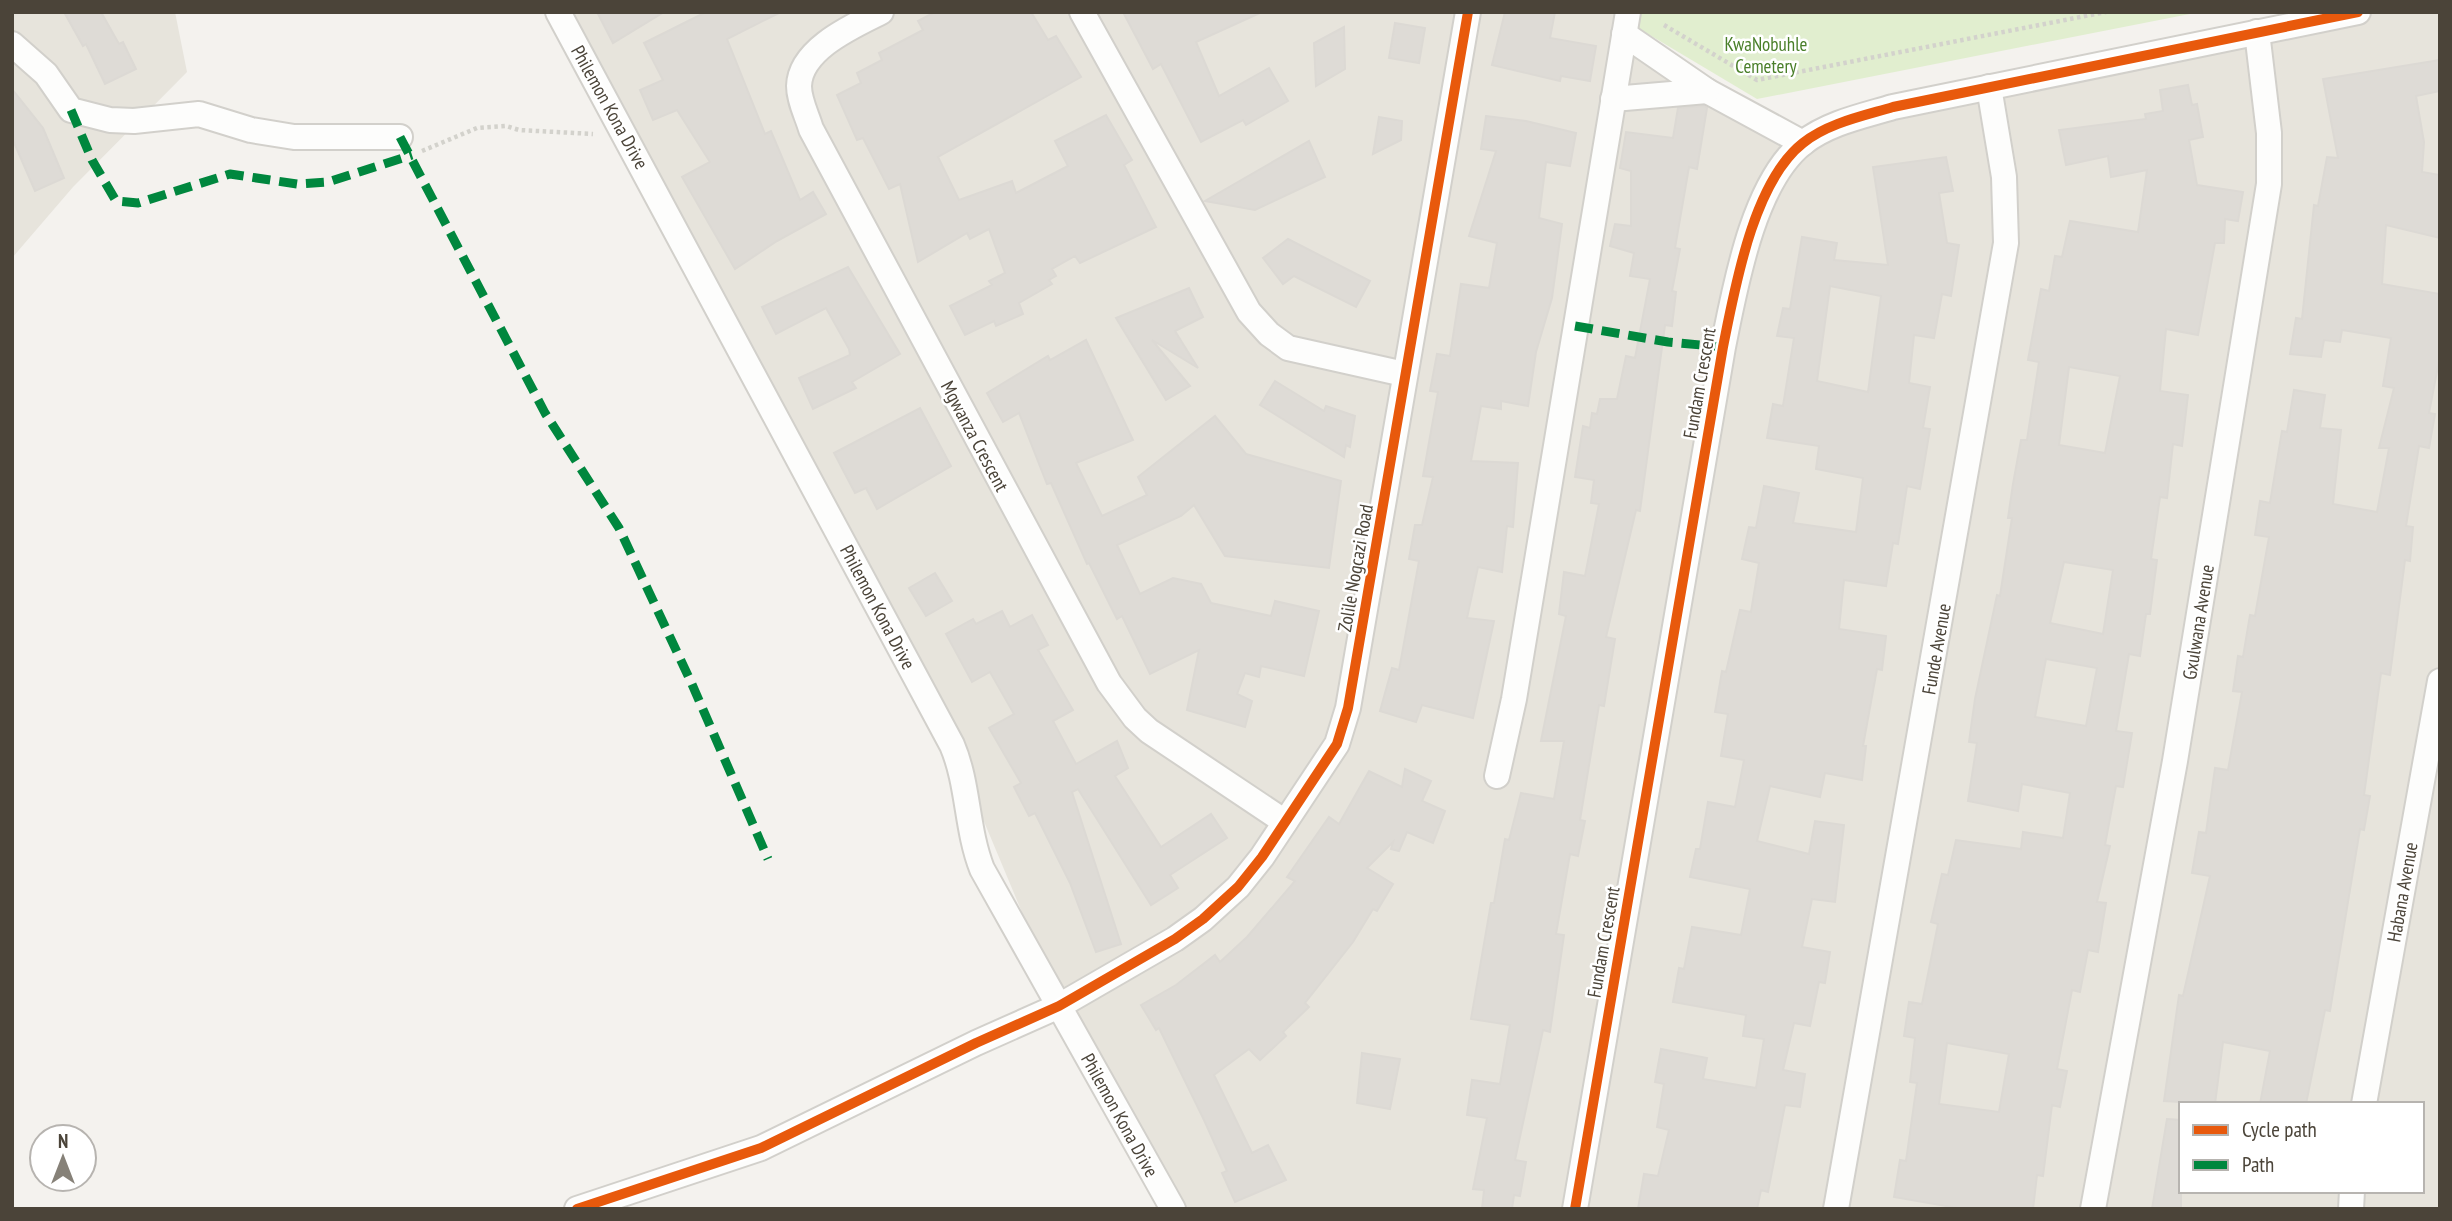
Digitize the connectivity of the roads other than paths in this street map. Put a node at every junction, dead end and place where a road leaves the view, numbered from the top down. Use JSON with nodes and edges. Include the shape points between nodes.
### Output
{"nodes":[{"id":1,"x":558,"y":12,"type":"edge"},
{"id":2,"x":881,"y":12,"type":"edge"},
{"id":3,"x":1082,"y":12,"type":"edge"},
{"id":4,"x":1468,"y":12,"type":"edge"},
{"id":5,"x":2358,"y":12,"type":"edge"},
{"id":6,"x":1626,"y":23,"type":"edge"},
{"id":7,"x":2258,"y":32,"type":"junction"},
{"id":8,"x":12,"y":44,"type":"edge"},
{"id":9,"x":1989,"y":87,"type":"junction"},
{"id":10,"x":1707,"y":92,"type":"junction"},
{"id":11,"x":1613,"y":99,"type":"junction"},
{"id":12,"x":1803,"y":143,"type":"junction"},
{"id":13,"x":406,"y":146,"type":"road end"},
{"id":14,"x":1404,"y":374,"type":"junction"},
{"id":15,"x":2440,"y":681,"type":"edge"},
{"id":16,"x":1497,"y":776,"type":"dead end"},
{"id":17,"x":1285,"y":822,"type":"junction"},
{"id":18,"x":1059,"y":1006,"type":"junction"},
{"id":19,"x":2364,"y":1102,"type":"edge"},
{"id":20,"x":577,"y":1209,"type":"edge"},
{"id":21,"x":1173,"y":1209,"type":"edge"},
{"id":22,"x":1574,"y":1209,"type":"edge"},
{"id":23,"x":1836,"y":1209,"type":"edge"},
{"id":24,"x":2093,"y":1209,"type":"edge"}],
"edges":[{"from":1,"to":18,"type":"street","name":"Philemon Kona Drive","via":[[952,745],[963,772],[974,848],[982,869]]},
{"from":2,"to":17,"type":"street","name":"Mgwanza Crescent","via":[[851,27],[807,65],[799,86],[811,129],[1109,683],[1149,731]]},
{"from":3,"to":14,"type":"street","via":[[1249,312],[1288,348]]},
{"from":4,"to":14,"type":"street","name":"Zolile Nogcazi Road"},
{"from":5,"to":7,"type":"street","name":"Fundam Crescent"},
{"from":6,"to":10,"type":"street"},
{"from":6,"to":11,"type":"street"},
{"from":7,"to":9,"type":"street","name":"Fundam Crescent"},
{"from":7,"to":24,"type":"street","name":"Gxulwana Avenue","via":[[2269,133],[2269,184],[2175,761]]},
{"from":8,"to":13,"type":"street","via":[[46,74],[71,110],[134,121],[199,114],[294,137]]},
{"from":9,"to":12,"type":"street","name":"Fundam Crescent","via":[[1893,107],[1833,127]]},
{"from":9,"to":23,"type":"street","name":"Funde Avenue","via":[[2004,177],[2006,243]]},
{"from":10,"to":11,"type":"street"},
{"from":10,"to":12,"type":"street"},
{"from":11,"to":16,"type":"street","via":[[1514,699]]},
{"from":12,"to":22,"type":"street","name":"Fundam Crescent","via":[[1765,197],[1738,274]]},
{"from":14,"to":17,"type":"street","name":"Zolile Nogcazi Road","via":[[1348,708],[1337,744]]},
{"from":15,"to":19,"type":"street","name":"Habana Avenue"},
{"from":17,"to":18,"type":"street","name":"Zolile Nogcazi Road","via":[[1238,887],[1203,919]]},
{"from":18,"to":20,"type":"street","name":"Zolile Nogcazi Road","via":[[761,1148]]},
{"from":18,"to":21,"type":"street","name":"Philemon Kona Drive"}]}
